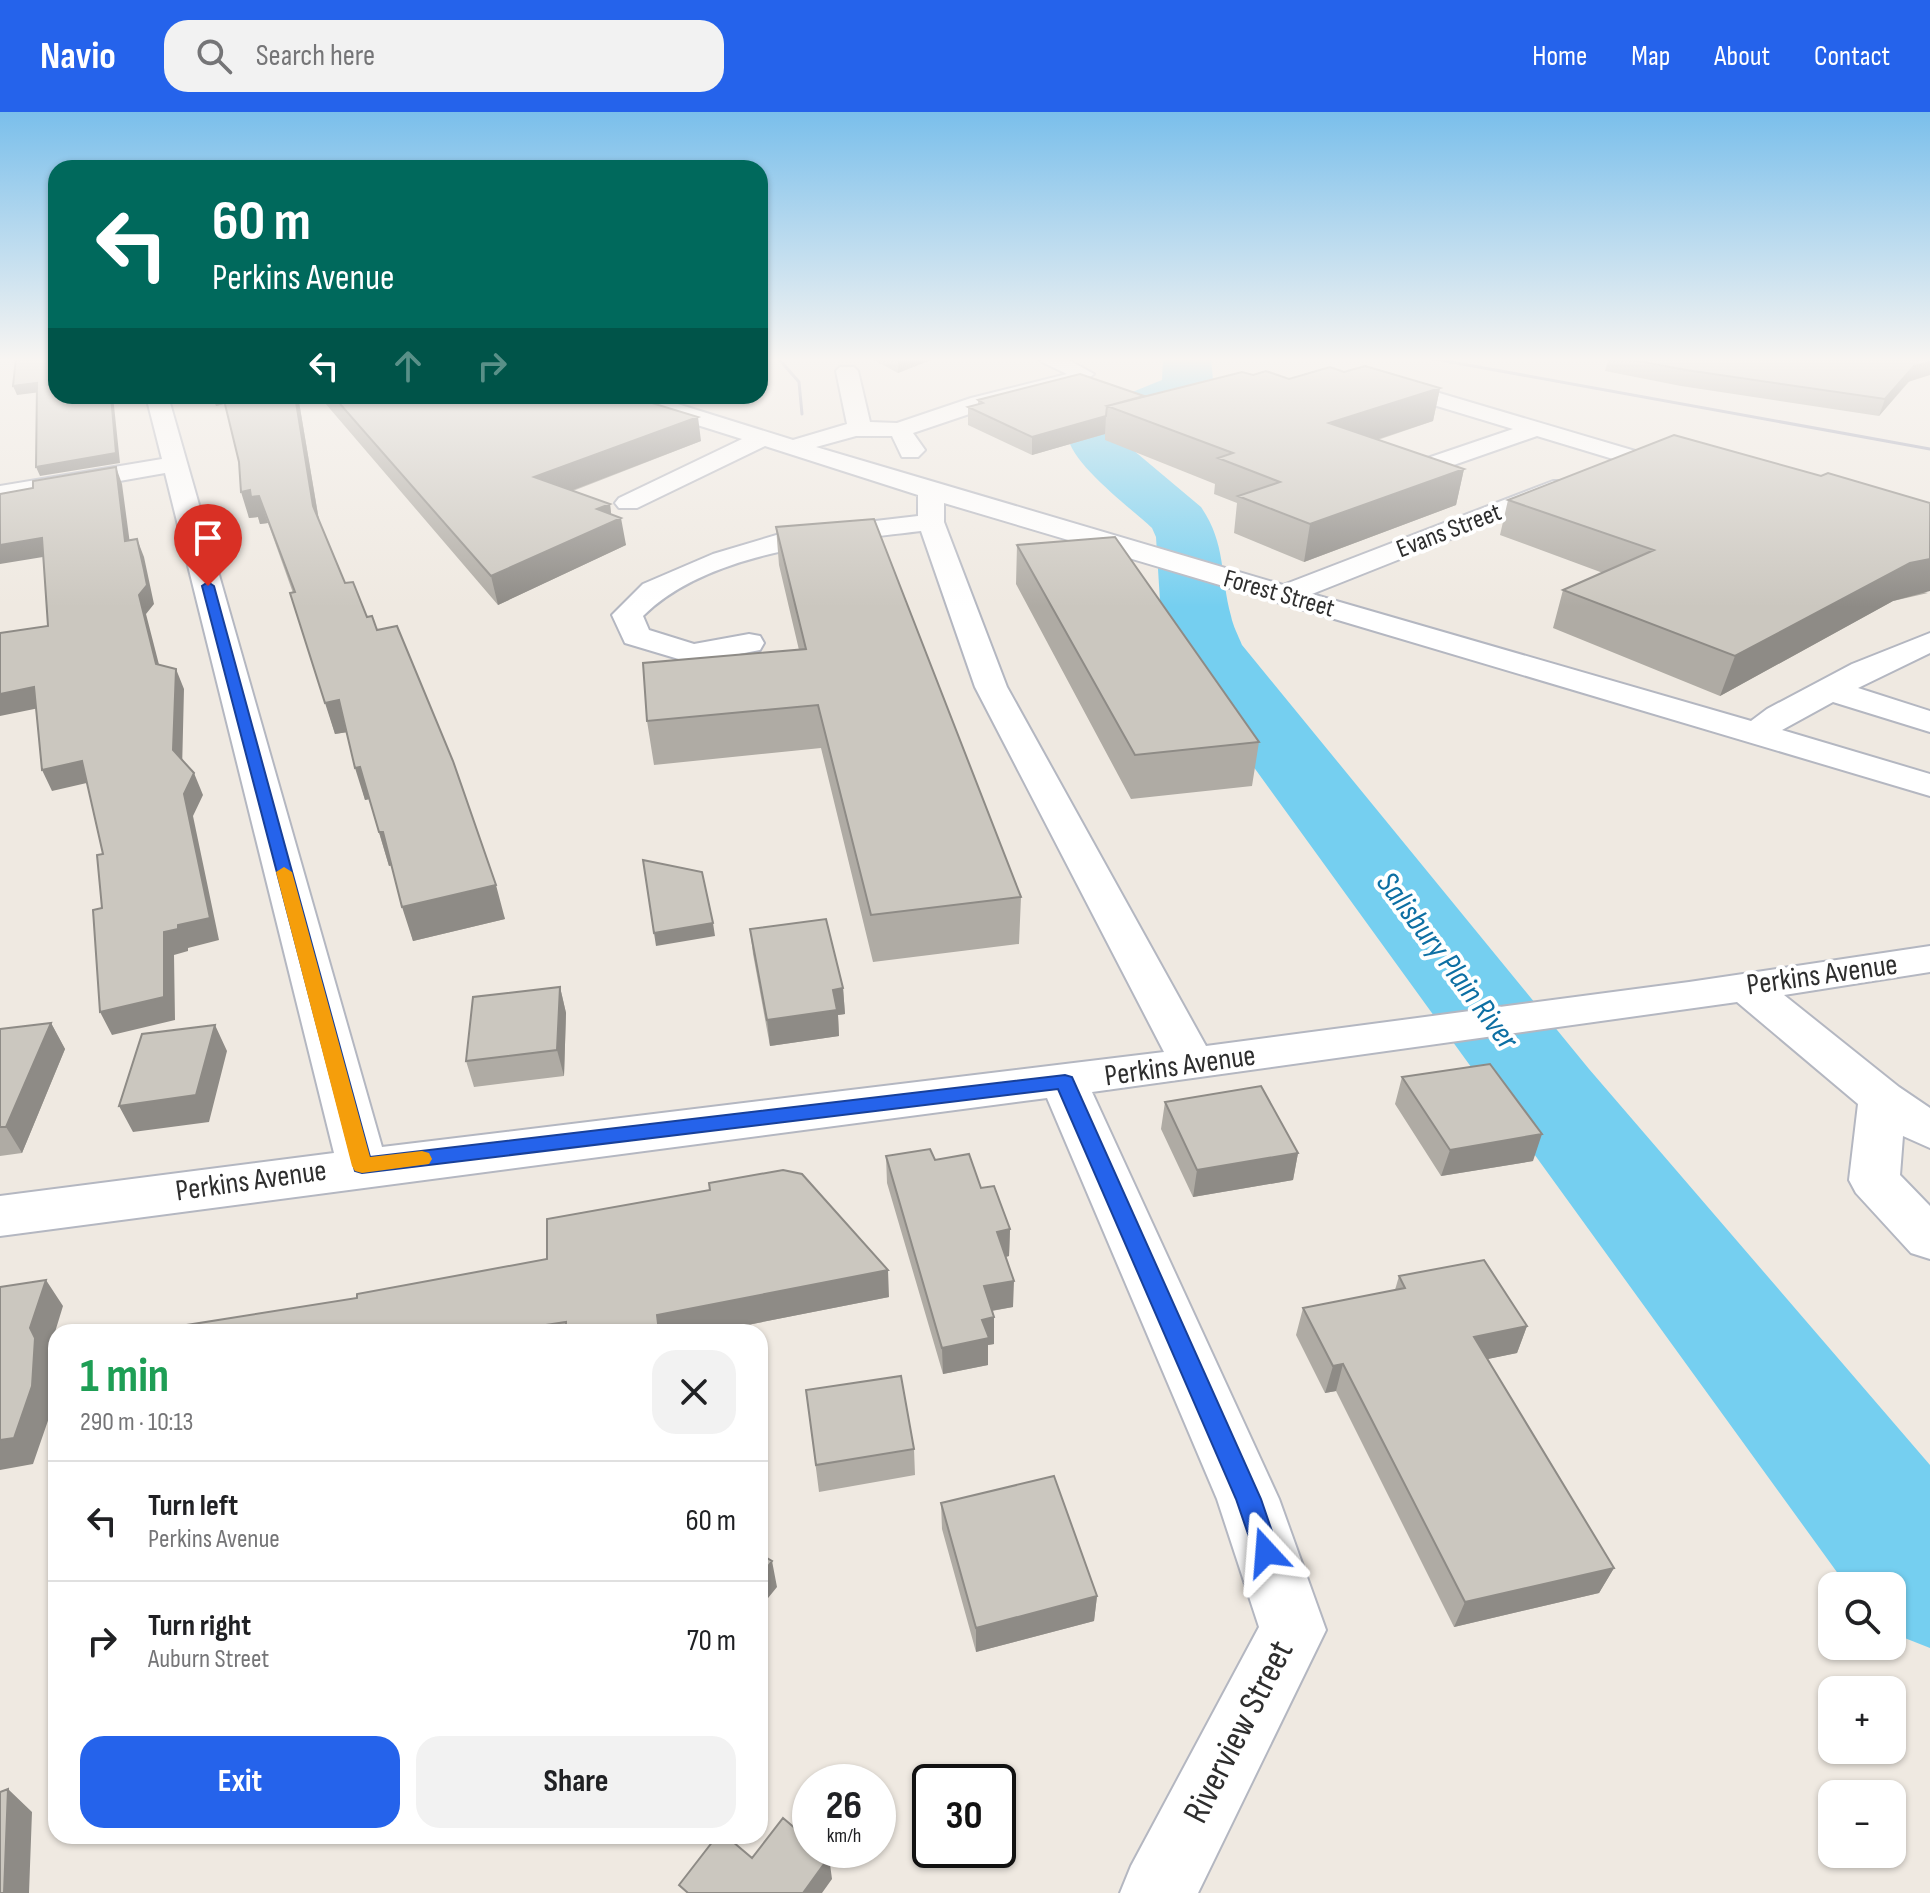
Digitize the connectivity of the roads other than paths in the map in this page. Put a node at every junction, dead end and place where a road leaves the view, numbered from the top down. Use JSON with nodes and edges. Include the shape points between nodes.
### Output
{"nodes":[{"id":1,"x":170,"y":441,"type":"edge"},
{"id":2,"x":757,"y":441,"type":"edge"},
{"id":3,"x":772,"y":441,"type":"edge"},
{"id":4,"x":810,"y":441,"type":"edge"},
{"id":5,"x":907,"y":441,"type":"edge"},
{"id":6,"x":1501,"y":441,"type":"edge"},
{"id":7,"x":1591,"y":441,"type":"edge"},
{"id":8,"x":793,"y":448,"type":"junction"},
{"id":9,"x":176,"y":464,"type":"junction"},
{"id":10,"x":1416,"y":470,"type":"edge"},
{"id":11,"x":879,"y":475,"type":"junction"},
{"id":12,"x":0,"y":494,"type":"edge"},
{"id":13,"x":628,"y":503,"type":"dead end"},
{"id":14,"x":931,"y":506,"type":"junction"},
{"id":15,"x":1284,"y":595,"type":"junction"},
{"id":16,"x":1930,"y":642,"type":"edge"},
{"id":17,"x":749,"y":643,"type":"dead end"},
{"id":18,"x":1831,"y":690,"type":"junction"},
{"id":19,"x":1930,"y":722,"type":"edge"},
{"id":20,"x":1756,"y":734,"type":"junction"},
{"id":21,"x":1930,"y":785,"type":"edge"},
{"id":22,"x":1930,"y":959,"type":"edge"},
{"id":23,"x":1745,"y":986,"type":"junction"},
{"id":24,"x":1193,"y":1064,"type":"junction"},
{"id":25,"x":1065,"y":1082,"type":"junction"},
{"id":26,"x":1930,"y":1091,"type":"edge"},
{"id":27,"x":1882,"y":1099,"type":"junction"},
{"id":28,"x":1930,"y":1131,"type":"edge"},
{"id":29,"x":362,"y":1166,"type":"junction"},
{"id":30,"x":0,"y":1216,"type":"edge"},
{"id":31,"x":1930,"y":1239,"type":"edge"},
{"id":32,"x":1158,"y":1893,"type":"edge"}],
"edges":[{"from":1,"to":9,"type":"street"},
{"from":2,"to":13,"type":"street"},
{"from":3,"to":8,"type":"street","name":"Forest Street"},
{"from":4,"to":8,"type":"street"},
{"from":5,"to":11,"type":"street","via":[[913,450]]},
{"from":6,"to":10,"type":"street"},
{"from":7,"to":15,"type":"street","name":"Evans Street","via":[[1645,453]]},
{"from":8,"to":11,"type":"street","name":"Forest Street"},
{"from":9,"to":12,"type":"street"},
{"from":9,"to":29,"type":"street"},
{"from":11,"to":14,"type":"street","name":"Forest Street"},
{"from":14,"to":15,"type":"street","name":"Forest Street","via":[[1136,552]]},
{"from":14,"to":17,"type":"street","via":[[723,560],[653,590],[627,615],[636,636],[692,654]]},
{"from":14,"to":24,"type":"street","via":[[991,687]]},
{"from":15,"to":20,"type":"street","name":"Forest Street"},
{"from":16,"to":18,"type":"street"},
{"from":18,"to":19,"type":"street"},
{"from":18,"to":20,"type":"street"},
{"from":20,"to":21,"type":"street","name":"Forest Street"},
{"from":22,"to":23,"type":"street","name":"Perkins Avenue"},
{"from":23,"to":24,"type":"street","name":"Perkins Avenue"},
{"from":23,"to":27,"type":"street"},
{"from":24,"to":25,"type":"street","name":"Perkins Avenue"},
{"from":25,"to":29,"type":"street","name":"Perkins Avenue"},
{"from":25,"to":32,"type":"street","name":"Riverview Street","via":[[1248,1499],[1293,1630]]},
{"from":26,"to":27,"type":"street"},
{"from":27,"to":28,"type":"street"},
{"from":27,"to":31,"type":"street","via":[[1874,1180]]},
{"from":29,"to":30,"type":"street","name":"Perkins Avenue"}]}
